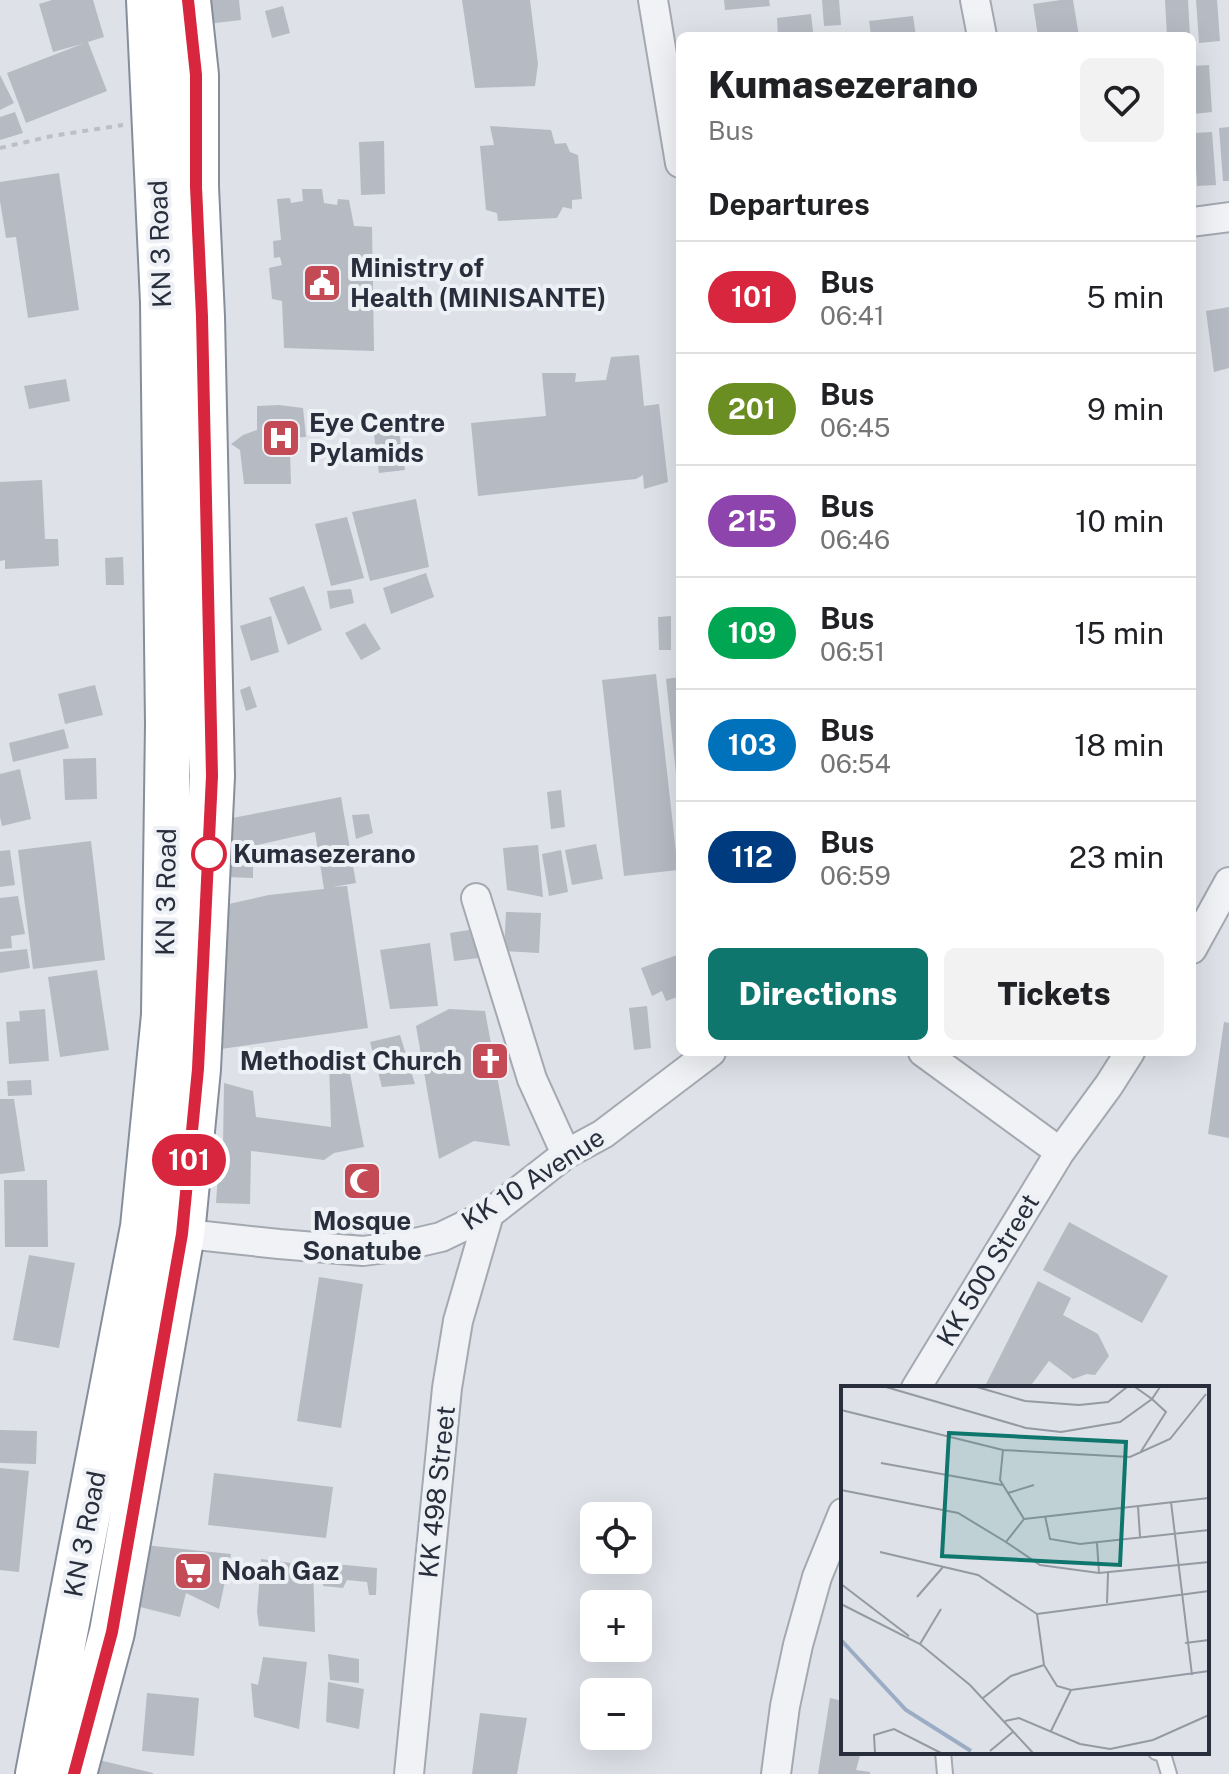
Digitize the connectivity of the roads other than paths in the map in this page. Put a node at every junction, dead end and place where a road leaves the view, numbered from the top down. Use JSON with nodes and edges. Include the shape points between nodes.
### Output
{"nodes":[{"id":1,"x":149,"y":0,"type":"edge"},
{"id":2,"x":188,"y":0,"type":"edge"},
{"id":3,"x":653,"y":0,"type":"edge"},
{"id":4,"x":975,"y":0,"type":"edge"},
{"id":5,"x":981,"y":32,"type":"edge"},
{"id":6,"x":676,"y":139,"type":"edge"},
{"id":7,"x":1229,"y":217,"type":"edge"},
{"id":8,"x":1196,"y":221,"type":"edge"},
{"id":9,"x":1229,"y":882,"type":"edge"},
{"id":10,"x":476,"y":898,"type":"dead end"},
{"id":11,"x":1196,"y":942,"type":"edge"},
{"id":12,"x":706,"y":1056,"type":"edge"},
{"id":13,"x":928,"y":1056,"type":"edge"},
{"id":14,"x":1127,"y":1056,"type":"edge"},
{"id":15,"x":1060,"y":1152,"type":"junction"},
{"id":16,"x":566,"y":1154,"type":"junction"},
{"id":17,"x":489,"y":1214,"type":"junction"},
{"id":18,"x":162,"y":1231,"type":"junction"},
{"id":19,"x":917,"y":1386,"type":"edge"},
{"id":20,"x":841,"y":1518,"type":"edge"},
{"id":21,"x":943,"y":1754,"type":"edge"},
{"id":22,"x":1163,"y":1754,"type":"edge"},
{"id":23,"x":38,"y":1774,"type":"edge"},
{"id":24,"x":74,"y":1774,"type":"edge"},
{"id":25,"x":409,"y":1774,"type":"edge"},
{"id":26,"x":776,"y":1774,"type":"edge"},
{"id":27,"x":945,"y":1774,"type":"edge"},
{"id":28,"x":1169,"y":1774,"type":"edge"}],
"edges":[{"from":1,"to":18,"type":"highway","name":"KN 3 Road","via":[[163,302],[168,724]]},
{"from":2,"to":18,"type":"highway","name":"KN 3 Road","via":[[196,75],[212,776],[198,1069]]},
{"from":3,"to":6,"type":"street"},
{"from":4,"to":5,"type":"street"},
{"from":7,"to":8,"type":"street"},
{"from":9,"to":11,"type":"street"},
{"from":10,"to":16,"type":"street","via":[[532,1079]]},
{"from":12,"to":16,"type":"street","name":"KK 10 Avenue","via":[[603,1134]]},
{"from":13,"to":15,"type":"street"},
{"from":14,"to":15,"type":"street"},
{"from":15,"to":19,"type":"street","name":"KK 500 Street"},
{"from":16,"to":17,"type":"street","name":"KK 10 Avenue"},
{"from":17,"to":18,"type":"street","name":"KK 10 Avenue","via":[[441,1237],[363,1251]]},
{"from":17,"to":25,"type":"street","name":"KK 498 Street","via":[[458,1321],[447,1388]]},
{"from":18,"to":23,"type":"highway","name":"KN 3 Road"},
{"from":18,"to":24,"type":"highway","name":"KN 3 Road","via":[[112,1632]]},
{"from":20,"to":26,"type":"street","via":[[798,1645]]},
{"from":21,"to":27,"type":"lane"},
{"from":22,"to":28,"type":"lane"}]}
